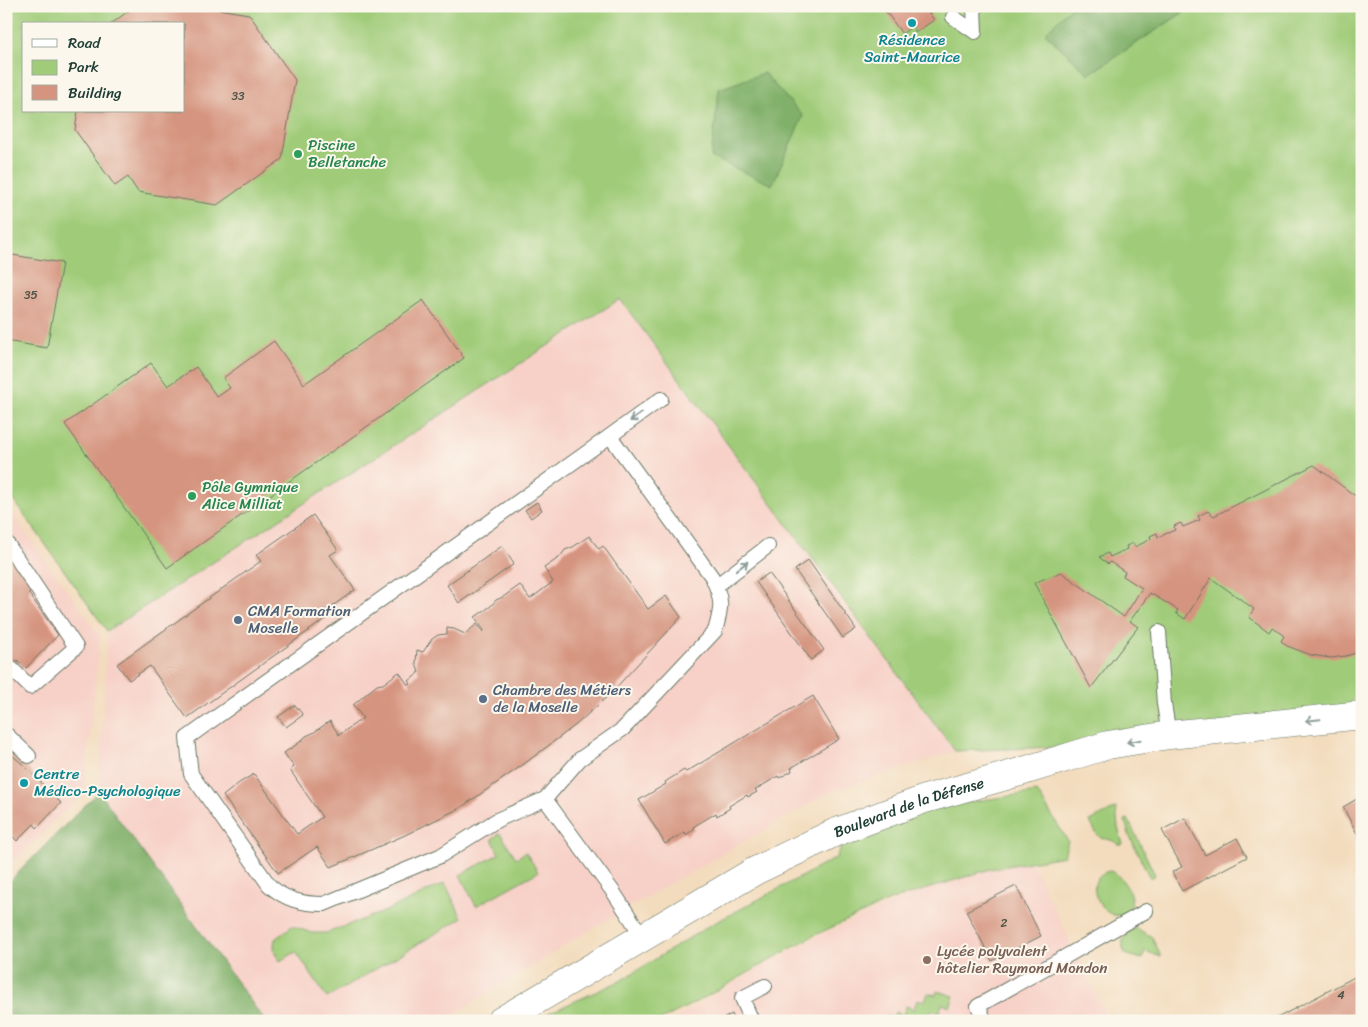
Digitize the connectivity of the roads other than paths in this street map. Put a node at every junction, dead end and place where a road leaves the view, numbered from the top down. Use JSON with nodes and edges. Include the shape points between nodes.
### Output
{"nodes":[{"id":1,"x":974,"y":6,"type":"edge"},
{"id":2,"x":953,"y":17,"type":"dead end"},
{"id":3,"x":661,"y":399,"type":"dead end"},
{"id":4,"x":610,"y":436,"type":"junction"},
{"id":5,"x":6,"y":542,"type":"edge"},
{"id":6,"x":768,"y":546,"type":"dead end"},
{"id":7,"x":716,"y":586,"type":"junction"},
{"id":8,"x":1159,"y":632,"type":"dead end"},
{"id":9,"x":12,"y":669,"type":"dead end"},
{"id":10,"x":1362,"y":715,"type":"edge"},
{"id":11,"x":6,"y":734,"type":"edge"},
{"id":12,"x":1169,"y":735,"type":"junction"},
{"id":13,"x":29,"y":756,"type":"dead end"},
{"id":14,"x":545,"y":799,"type":"junction"},
{"id":15,"x":1146,"y":911,"type":"dead end"},
{"id":16,"x":642,"y":936,"type":"junction"},
{"id":17,"x":765,"y":986,"type":"dead end"},
{"id":18,"x":501,"y":1021,"type":"edge"},
{"id":19,"x":752,"y":1021,"type":"edge"},
{"id":20,"x":985,"y":1021,"type":"edge"}],
"edges":[{"from":1,"to":2,"type":"lane","via":[[974,32]]},
{"from":3,"to":4,"type":"lane","one_way":true},
{"from":4,"to":7,"type":"lane"},
{"from":4,"to":14,"type":"lane","via":[[186,738],[191,774],[269,884],[279,894],[309,904],[324,904],[440,856],[497,820]]},
{"from":5,"to":9,"type":"lane","via":[[76,647],[30,687]]},
{"from":7,"to":6,"type":"lane","one_way":true},
{"from":7,"to":14,"type":"lane","via":[[720,596],[720,614],[715,631],[623,729],[580,759]]},
{"from":8,"to":12,"type":"lane"},
{"from":10,"to":12,"type":"street","name":"Boulevard de la Défense","one_way":true},
{"from":11,"to":13,"type":"lane"},
{"from":12,"to":16,"type":"street","name":"Boulevard de la Défense","one_way":true,"via":[[1108,745],[925,799],[834,833],[755,871]]},
{"from":14,"to":16,"type":"lane"},
{"from":15,"to":20,"type":"lane","via":[[978,1006]]},
{"from":16,"to":18,"type":"street","name":"Boulevard de la Défense"},
{"from":17,"to":19,"type":"lane","via":[[742,998]]}]}
